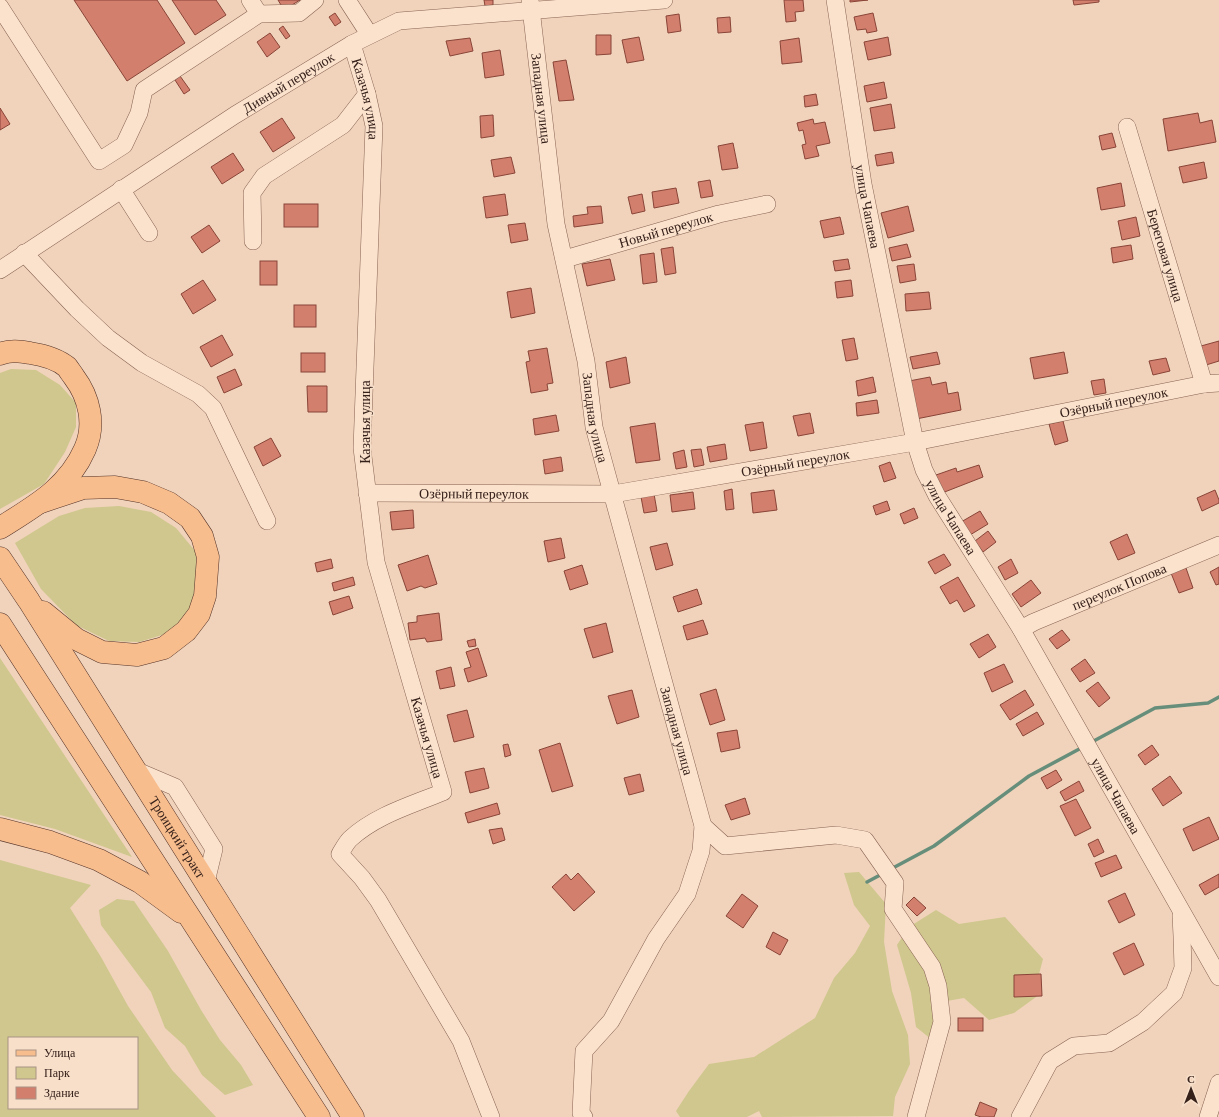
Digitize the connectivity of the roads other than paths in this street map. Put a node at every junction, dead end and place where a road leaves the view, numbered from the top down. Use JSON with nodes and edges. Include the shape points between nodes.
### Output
{"nodes":[{"id":1,"x":250,"y":0,"type":"edge"},
{"id":2,"x":315,"y":0,"type":"edge"},
{"id":3,"x":347,"y":0,"type":"edge"},
{"id":4,"x":664,"y":0,"type":"edge"},
{"id":5,"x":835,"y":0,"type":"edge"},
{"id":6,"x":530,"y":5,"type":"edge"},
{"id":7,"x":0,"y":7,"type":"edge"},
{"id":8,"x":259,"y":14,"type":"junction"},
{"id":9,"x":369,"y":34,"type":"junction"},
{"id":10,"x":352,"y":44,"type":"junction"},
{"id":11,"x":367,"y":94,"type":"junction"},
{"id":12,"x":1127,"y":127,"type":"dead end"},
{"id":13,"x":121,"y":189,"type":"junction"},
{"id":14,"x":767,"y":204,"type":"dead end"},
{"id":15,"x":149,"y":233,"type":"dead end"},
{"id":16,"x":253,"y":241,"type":"dead end"},
{"id":17,"x":24,"y":253,"type":"junction"},
{"id":18,"x":565,"y":259,"type":"junction"},
{"id":19,"x":0,"y":270,"type":"edge"},
{"id":20,"x":0,"y":354,"type":"edge"},
{"id":21,"x":1211,"y":383,"type":"edge"},
{"id":22,"x":915,"y":442,"type":"junction"},
{"id":23,"x":367,"y":493,"type":"junction"},
{"id":24,"x":613,"y":494,"type":"junction"},
{"id":25,"x":41,"y":502,"type":"junction"},
{"id":26,"x":267,"y":521,"type":"dead end"},
{"id":27,"x":0,"y":528,"type":"edge"},
{"id":28,"x":1219,"y":545,"type":"edge"},
{"id":29,"x":0,"y":558,"type":"edge"},
{"id":30,"x":29,"y":601,"type":"junction"},
{"id":31,"x":0,"y":624,"type":"edge"},
{"id":32,"x":1021,"y":629,"type":"junction"},
{"id":33,"x":703,"y":826,"type":"junction"},
{"id":34,"x":0,"y":829,"type":"edge"},
{"id":35,"x":1180,"y":909,"type":"junction"},
{"id":36,"x":192,"y":920,"type":"junction"},
{"id":37,"x":1219,"y":978,"type":"edge"},
{"id":38,"x":1219,"y":1083,"type":"edge"},
{"id":39,"x":319,"y":1117,"type":"edge"},
{"id":40,"x":353,"y":1117,"type":"edge"},
{"id":41,"x":491,"y":1117,"type":"edge"},
{"id":42,"x":584,"y":1117,"type":"edge"},
{"id":43,"x":916,"y":1117,"type":"edge"},
{"id":44,"x":1020,"y":1117,"type":"edge"},
{"id":45,"x":1208,"y":1117,"type":"edge"}],
"edges":[{"from":1,"to":8,"type":"street"},
{"from":2,"to":8,"type":"street","via":[[299,13]]},
{"from":3,"to":9,"type":"street"},
{"from":4,"to":6,"type":"street","name":"Дивный переулок"},
{"from":5,"to":22,"type":"street","name":"улица Чапаева","via":[[863,184]]},
{"from":6,"to":9,"type":"street","name":"Дивный переулок","via":[[399,21]]},
{"from":6,"to":18,"type":"street","name":"Западная улица","via":[[556,224]]},
{"from":7,"to":8,"type":"street","via":[[99,161],[124,145],[139,113],[144,90]]},
{"from":9,"to":10,"type":"street","name":"Дивный переулок"},
{"from":10,"to":11,"type":"street","name":"Казачья улица"},
{"from":10,"to":13,"type":"street","name":"Дивный переулок","via":[[235,115]]},
{"from":11,"to":16,"type":"street","via":[[344,125],[264,176],[252,193]]},
{"from":11,"to":23,"type":"street","name":"Казачья улица","via":[[374,126],[362,448]]},
{"from":12,"to":21,"type":"street","name":"Береговая улица"},
{"from":13,"to":15,"type":"street"},
{"from":13,"to":17,"type":"street","name":"Дивный переулок"},
{"from":14,"to":18,"type":"street","name":"Новый переулок","via":[[719,214]]},
{"from":17,"to":19,"type":"street","name":"Дивный переулок"},
{"from":17,"to":26,"type":"street","via":[[108,338],[142,363],[198,394],[213,408]]},
{"from":18,"to":24,"type":"street","name":"Западная улица","via":[[586,361],[594,426]]},
{"from":20,"to":25,"type":"main road","via":[[26,352],[49,356],[67,367],[82,388],[89,407],[91,427],[86,448],[68,479]]},
{"from":21,"to":22,"type":"street","name":"Озёрный переулок"},
{"from":22,"to":24,"type":"street","name":"Озёрный переулок"},
{"from":22,"to":32,"type":"street","name":"улица Чапаева","via":[[924,470],[937,496]]},
{"from":23,"to":24,"type":"street","name":"Озёрный переулок"},
{"from":23,"to":41,"type":"street","name":"Казачья улица","via":[[376,562],[444,792],[373,822],[349,840],[340,854],[378,900],[461,1041]]},
{"from":24,"to":33,"type":"street","name":"Западная улица"},
{"from":25,"to":27,"type":"main road"},
{"from":25,"to":30,"type":"main road","via":[[83,488],[115,487],[143,492],[169,503],[190,518],[202,536],[208,557],[205,596],[199,614],[186,631],[164,648],[137,655],[102,652],[76,639]]},
{"from":28,"to":32,"type":"street","name":"переулок Попова"},
{"from":29,"to":30,"type":"main road","name":"Троицкий тракт"},
{"from":30,"to":40,"type":"main road","name":"Троицкий тракт"},
{"from":31,"to":36,"type":"main road"},
{"from":32,"to":35,"type":"street","name":"улица Чапаева"},
{"from":33,"to":42,"type":"street","via":[[701,850],[687,894],[656,938],[611,1021],[584,1052],[581,1113]]},
{"from":33,"to":43,"type":"street","via":[[725,846],[836,836],[865,840],[895,883],[893,909],[932,966],[938,986],[942,1022]]},
{"from":34,"to":36,"type":"main road","via":[[50,842],[99,860],[140,882]]},
{"from":35,"to":37,"type":"street","name":"улица Чапаева"},
{"from":35,"to":44,"type":"street","via":[[1183,968],[1174,993],[1143,1022],[1109,1043],[1074,1046],[1050,1060]]},
{"from":36,"to":39,"type":"main road"},
{"from":38,"to":45,"type":"street"}]}
